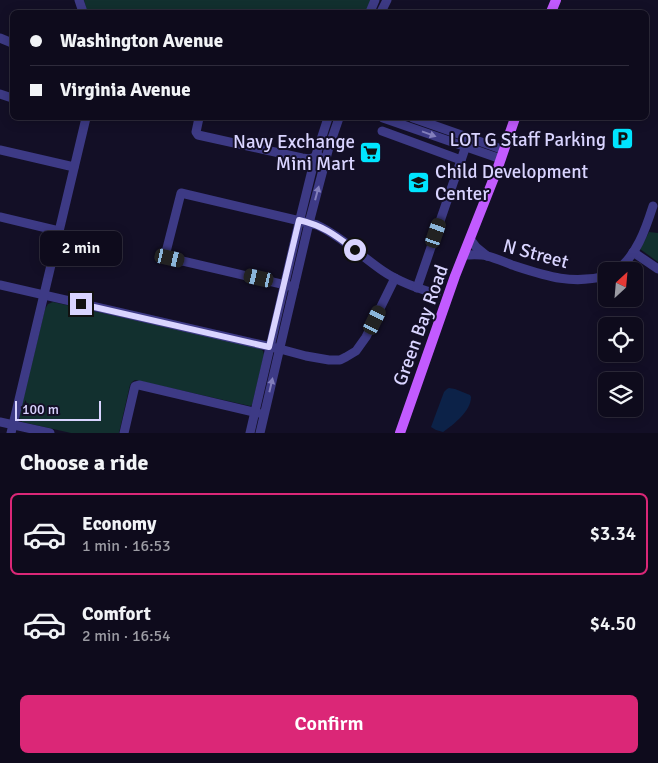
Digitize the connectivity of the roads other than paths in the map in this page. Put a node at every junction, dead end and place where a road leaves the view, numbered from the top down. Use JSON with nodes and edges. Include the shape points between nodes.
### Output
{"nodes":[{"id":1,"x":86,"y":120,"type":"edge"},
{"id":2,"x":199,"y":120,"type":"edge"},
{"id":3,"x":327,"y":120,"type":"edge"},
{"id":4,"x":338,"y":120,"type":"edge"},
{"id":5,"x":389,"y":120,"type":"edge"},
{"id":6,"x":419,"y":120,"type":"edge"},
{"id":7,"x":514,"y":120,"type":"edge"},
{"id":8,"x":382,"y":131,"type":"dead end"},
{"id":9,"x":469,"y":138,"type":"junction"},
{"id":10,"x":465,"y":147,"type":"junction"},
{"id":11,"x":0,"y":150,"type":"edge"},
{"id":12,"x":328,"y":154,"type":"junction"},
{"id":13,"x":502,"y":155,"type":"junction"},
{"id":14,"x":315,"y":158,"type":"junction"},
{"id":15,"x":461,"y":160,"type":"junction"},
{"id":16,"x":74,"y":167,"type":"junction"},
{"id":17,"x":653,"y":206,"type":"dead end"},
{"id":18,"x":0,"y":217,"type":"edge"},
{"id":19,"x":299,"y":220,"type":"junction"},
{"id":20,"x":309,"y":223,"type":"junction"},
{"id":21,"x":59,"y":231,"type":"junction"},
{"id":22,"x":470,"y":239,"type":"junction"},
{"id":23,"x":633,"y":252,"type":"junction"},
{"id":24,"x":464,"y":255,"type":"junction"},
{"id":25,"x":487,"y":256,"type":"junction"},
{"id":26,"x":626,"y":262,"type":"edge"},
{"id":27,"x":658,"y":269,"type":"edge"},
{"id":28,"x":395,"y":278,"type":"junction"},
{"id":29,"x":598,"y":278,"type":"edge"},
{"id":30,"x":284,"y":284,"type":"junction"},
{"id":31,"x":0,"y":285,"type":"edge"},
{"id":32,"x":294,"y":287,"type":"junction"},
{"id":33,"x":417,"y":288,"type":"junction"},
{"id":34,"x":436,"y":294,"type":"dead end"},
{"id":35,"x":45,"y":296,"type":"junction"},
{"id":36,"x":269,"y":347,"type":"junction"},
{"id":37,"x":280,"y":349,"type":"junction"},
{"id":38,"x":254,"y":412,"type":"junction"},
{"id":39,"x":264,"y":414,"type":"junction"},
{"id":40,"x":0,"y":422,"type":"edge"},
{"id":41,"x":12,"y":429,"type":"edge"},
{"id":42,"x":50,"y":433,"type":"edge"},
{"id":43,"x":124,"y":433,"type":"edge"},
{"id":44,"x":250,"y":433,"type":"edge"},
{"id":45,"x":260,"y":433,"type":"edge"},
{"id":46,"x":400,"y":433,"type":"edge"}],
"edges":[{"from":1,"to":16,"type":"street"},
{"from":2,"to":14,"type":"street","via":[[198,135],[302,158]]},
{"from":3,"to":14,"type":"street"},
{"from":4,"to":12,"type":"street"},
{"from":5,"to":10,"type":"street","one_way":true},
{"from":6,"to":9,"type":"street"},
{"from":7,"to":13,"type":"main road","name":"Green Bay Road"},
{"from":8,"to":15,"type":"street"},
{"from":9,"to":10,"type":"street"},
{"from":9,"to":13,"type":"street"},
{"from":10,"to":13,"type":"street"},
{"from":10,"to":15,"type":"street"},
{"from":11,"to":16,"type":"street"},
{"from":12,"to":14,"type":"street"},
{"from":20,"to":12,"type":"street","one_way":true},
{"from":13,"to":22,"type":"main road","name":"Green Bay Road"},
{"from":14,"to":19,"type":"street"},
{"from":15,"to":33,"type":"street"},
{"from":16,"to":21,"type":"street"},
{"from":17,"to":23,"type":"street"},
{"from":18,"to":21,"type":"street"},
{"from":19,"to":20,"type":"street"},
{"from":19,"to":30,"type":"street"},
{"from":19,"to":30,"type":"street","via":[[181,193],[166,252],[170,258]]},
{"from":20,"to":28,"type":"street","via":[[335,235]]},
{"from":20,"to":32,"type":"street"},
{"from":21,"to":35,"type":"street"},
{"from":22,"to":24,"type":"main road","name":"Green Bay Road"},
{"from":22,"to":25,"type":"street","name":"N Street"},
{"from":23,"to":26,"type":"street"},
{"from":23,"to":27,"type":"street"},
{"from":24,"to":25,"type":"street","name":"N Street"},
{"from":24,"to":46,"type":"main road","name":"Green Bay Road"},
{"from":25,"to":29,"type":"street","name":"N Street","via":[[560,279]]},
{"from":28,"to":33,"type":"street"},
{"from":28,"to":37,"type":"street","via":[[356,351],[340,360],[329,360]]},
{"from":30,"to":32,"type":"street"},
{"from":30,"to":36,"type":"street"},
{"from":31,"to":35,"type":"street"},
{"from":32,"to":37,"type":"street"},
{"from":33,"to":34,"type":"street"},
{"from":35,"to":36,"type":"street"},
{"from":35,"to":41,"type":"street"},
{"from":36,"to":37,"type":"street"},
{"from":36,"to":38,"type":"street"},
{"from":39,"to":37,"type":"street","one_way":true},
{"from":38,"to":39,"type":"street"},
{"from":38,"to":43,"type":"street","via":[[139,385],[136,386]]},
{"from":38,"to":44,"type":"street"},
{"from":39,"to":45,"type":"street"},
{"from":40,"to":41,"type":"street"},
{"from":41,"to":42,"type":"street"}]}
